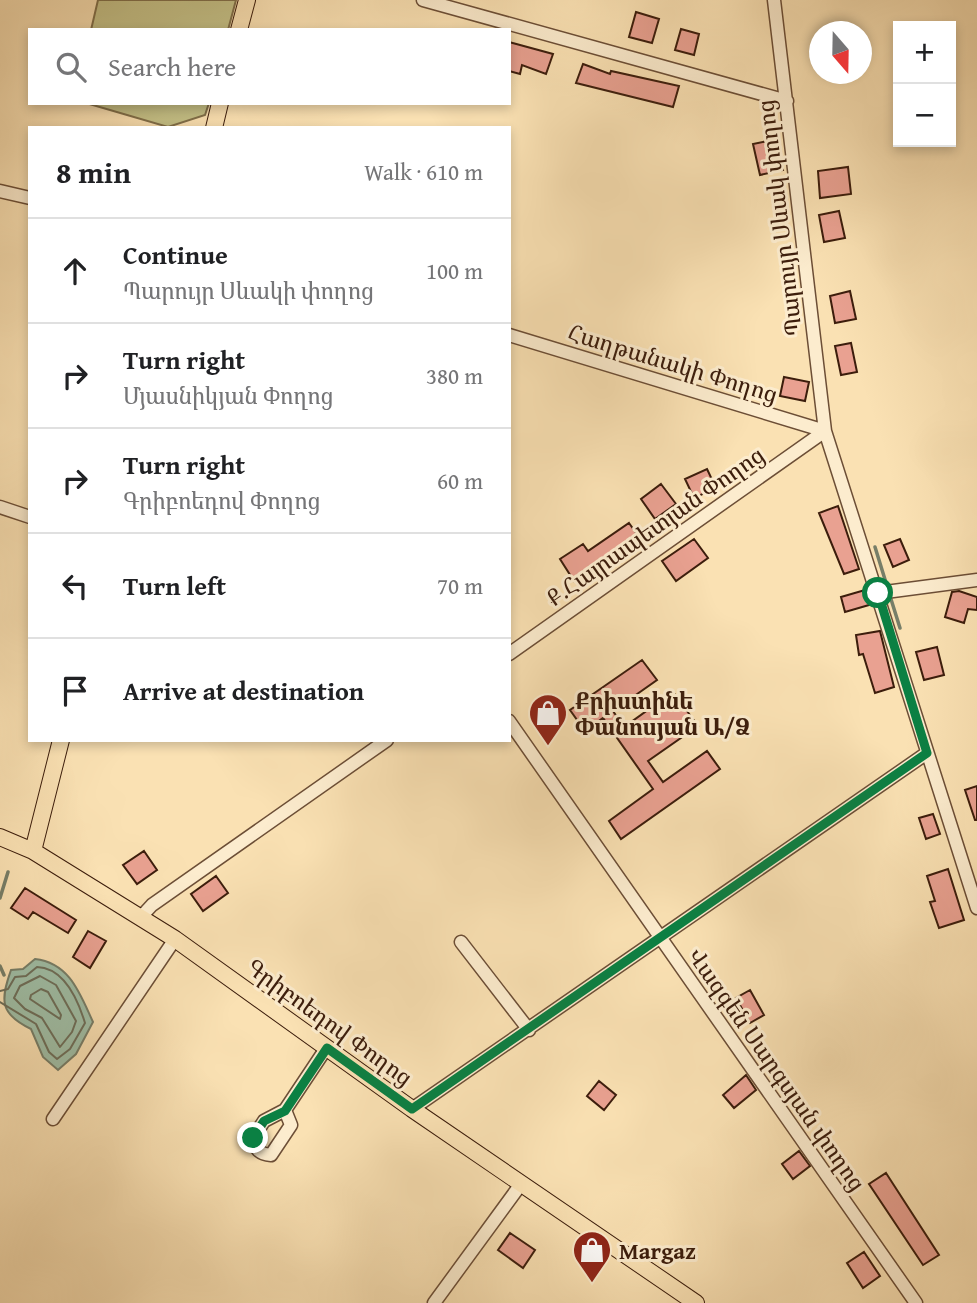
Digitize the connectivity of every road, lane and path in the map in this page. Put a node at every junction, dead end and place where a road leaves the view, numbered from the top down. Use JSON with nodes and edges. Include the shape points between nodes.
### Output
{"nodes":[{"id":1,"x":247,"y":0,"type":"edge"},
{"id":2,"x":423,"y":0,"type":"edge"},
{"id":3,"x":774,"y":0,"type":"edge"},
{"id":4,"x":240,"y":28,"type":"edge"},
{"id":5,"x":787,"y":101,"type":"junction"},
{"id":6,"x":0,"y":191,"type":"edge"},
{"id":7,"x":28,"y":198,"type":"edge"},
{"id":8,"x":511,"y":336,"type":"edge"},
{"id":9,"x":825,"y":431,"type":"junction"},
{"id":10,"x":0,"y":507,"type":"edge"},
{"id":11,"x":28,"y":516,"type":"edge"},
{"id":12,"x":977,"y":580,"type":"edge"},
{"id":13,"x":878,"y":593,"type":"junction"},
{"id":14,"x":511,"y":653,"type":"edge"},
{"id":15,"x":511,"y":724,"type":"edge"},
{"id":16,"x":60,"y":742,"type":"edge"},
{"id":17,"x":384,"y":742,"type":"edge"},
{"id":18,"x":927,"y":753,"type":"junction"},
{"id":19,"x":0,"y":837,"type":"edge"},
{"id":20,"x":33,"y":851,"type":"junction"},
{"id":21,"x":977,"y":908,"type":"edge"},
{"id":22,"x":140,"y":918,"type":"junction"},
{"id":23,"x":175,"y":939,"type":"junction"},
{"id":24,"x":660,"y":940,"type":"junction"},
{"id":25,"x":461,"y":942,"type":"dead end"},
{"id":26,"x":529,"y":1030,"type":"junction"},
{"id":27,"x":327,"y":1048,"type":"junction"},
{"id":28,"x":412,"y":1109,"type":"junction"},
{"id":29,"x":285,"y":1111,"type":"dead end"},
{"id":30,"x":53,"y":1119,"type":"dead end"},
{"id":31,"x":521,"y":1184,"type":"junction"},
{"id":32,"x":434,"y":1303,"type":"edge"},
{"id":33,"x":696,"y":1303,"type":"edge"},
{"id":34,"x":916,"y":1303,"type":"edge"}],
"edges":[{"from":1,"to":4,"type":"main road"},
{"from":2,"to":5,"type":"street"},
{"from":3,"to":5,"type":"street","name":"Պարույր Սևակ փողոց"},
{"from":5,"to":9,"type":"street","name":"Պարույր Սևակ փողոց"},
{"from":6,"to":7,"type":"street"},
{"from":8,"to":9,"type":"street","name":"Հաղթանակի Փողոց"},
{"from":9,"to":13,"type":"street","name":"Պարույր Սևակ փողոց"},
{"from":9,"to":14,"type":"street","name":"Ք.Հայրապետյան Փողոց"},
{"from":10,"to":11,"type":"street"},
{"from":12,"to":13,"type":"street"},
{"from":13,"to":18,"type":"street","name":"Պարույր Սևակ փողոց"},
{"from":15,"to":24,"type":"street","name":"Վազգեն Սարգսյան փողոց"},
{"from":16,"to":20,"type":"main road"},
{"from":17,"to":22,"type":"street","via":[[152,905]]},
{"from":18,"to":21,"type":"street","name":"Պարույր Սևակ փողոց"},
{"from":18,"to":24,"type":"street"},
{"from":19,"to":20,"type":"main road","name":"Գրիբոեդով Փողոց"},
{"from":20,"to":22,"type":"main road","name":"Գրիբոեդով Փողոց"},
{"from":22,"to":23,"type":"main road","name":"Գրիբոեդով Փողոց"},
{"from":23,"to":27,"type":"main road","name":"Գրիբոեդով Փողոց"},
{"from":23,"to":30,"type":"street"},
{"from":24,"to":26,"type":"street"},
{"from":24,"to":34,"type":"street","name":"Վազգեն Սարգսյան փողոց"},
{"from":25,"to":26,"type":"street"},
{"from":26,"to":28,"type":"street"},
{"from":27,"to":28,"type":"main road","name":"Գրիբոեդով Փողոց"},
{"from":27,"to":29,"type":"street"},
{"from":28,"to":31,"type":"main road","name":"Գրիբոեդով Փողոց"},
{"from":31,"to":32,"type":"street"},
{"from":31,"to":33,"type":"main road","name":"Գրիբոեդով Փողոց"}]}
